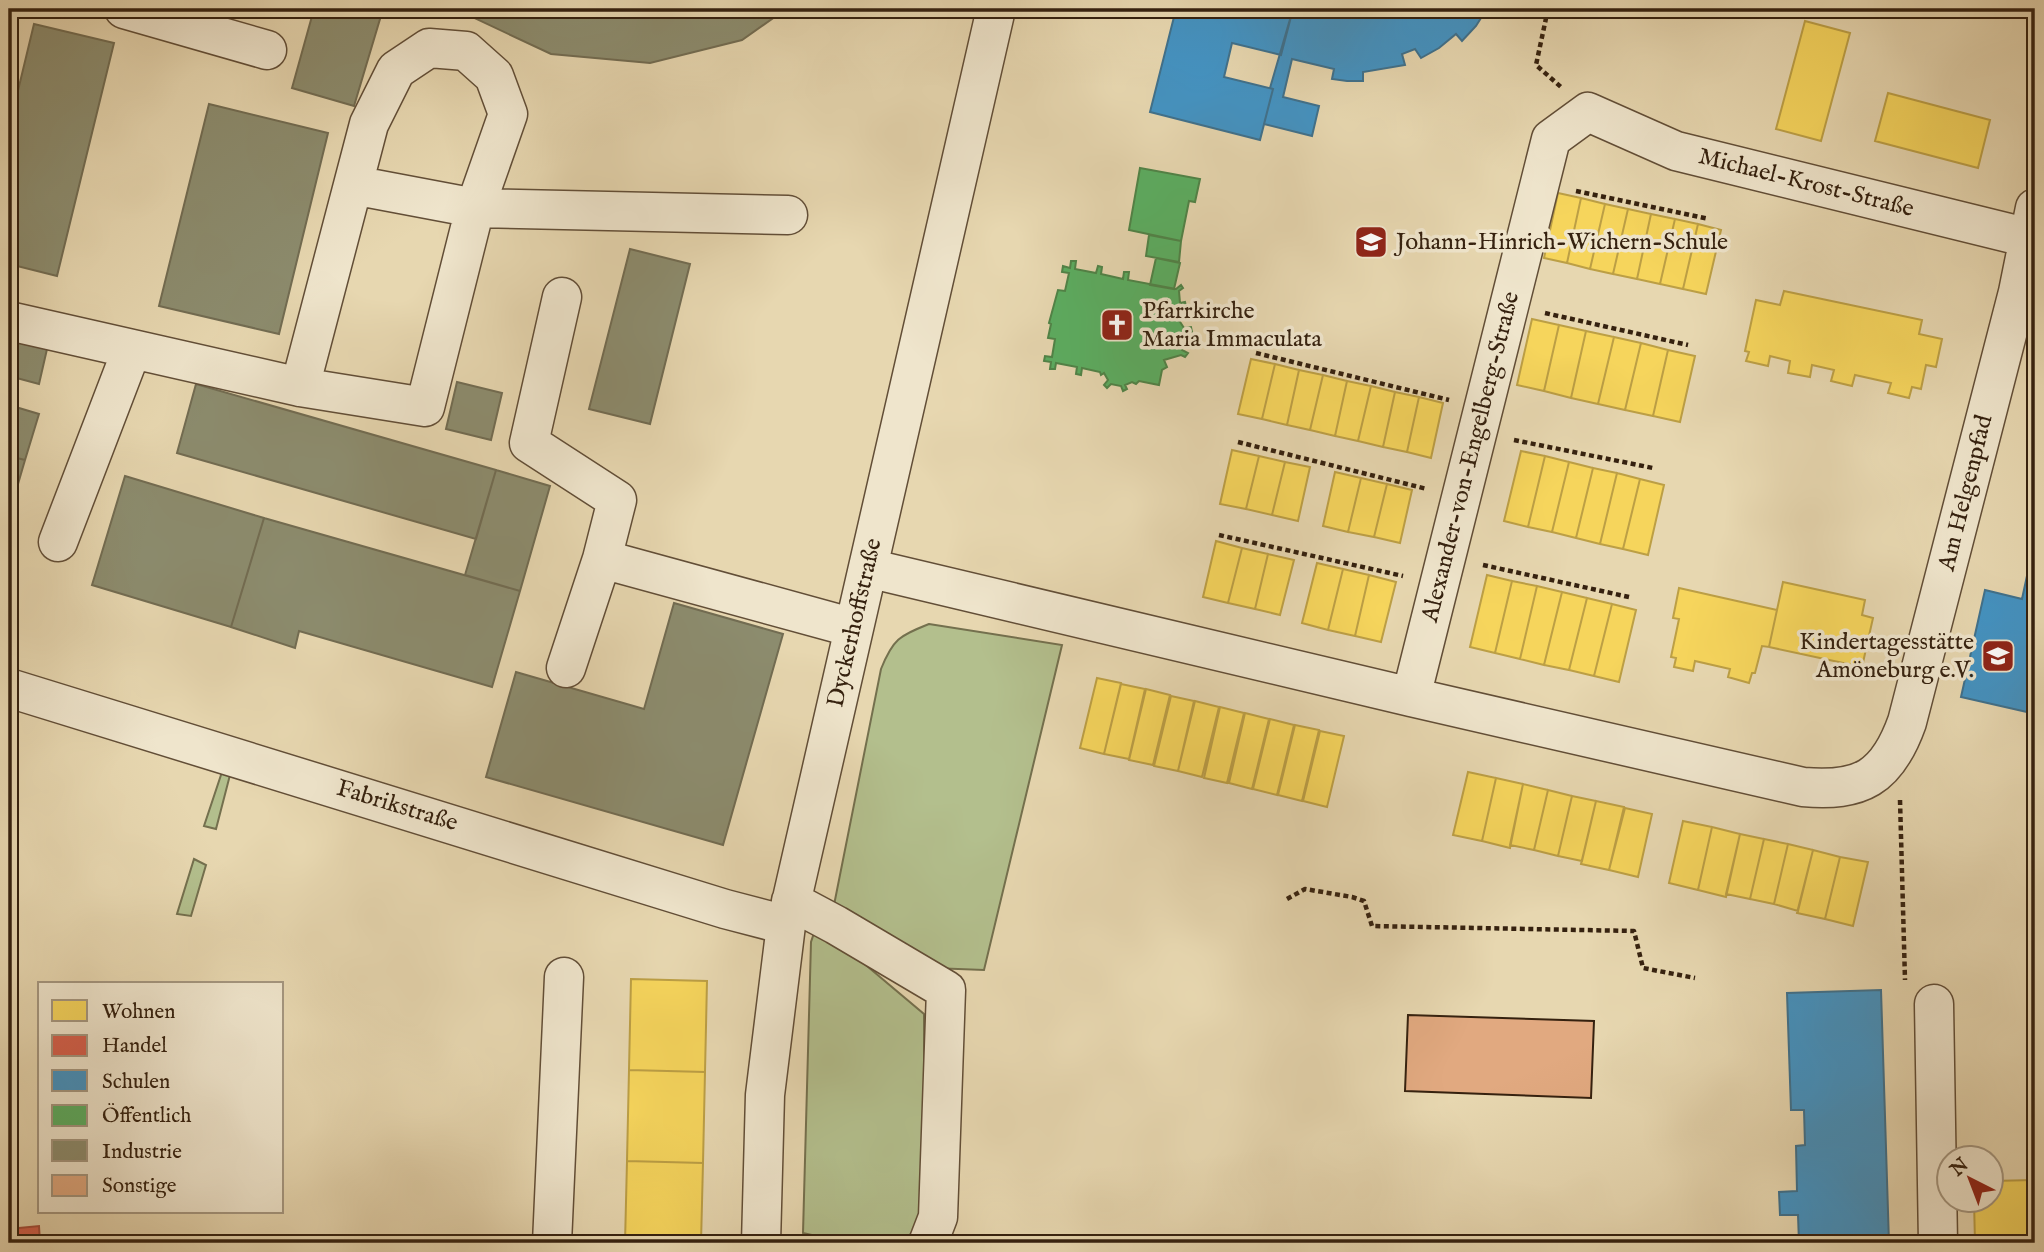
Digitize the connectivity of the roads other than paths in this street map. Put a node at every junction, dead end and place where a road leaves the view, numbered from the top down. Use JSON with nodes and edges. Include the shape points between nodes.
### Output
{"nodes":[{"id":1,"x":124,"y":9,"type":"edge"},
{"id":2,"x":996,"y":9,"type":"edge"},
{"id":3,"x":267,"y":50,"type":"dead end"},
{"id":4,"x":1588,"y":112,"type":"joint"},
{"id":5,"x":353,"y":185,"type":"junction"},
{"id":6,"x":475,"y":208,"type":"junction"},
{"id":7,"x":788,"y":215,"type":"dead end"},
{"id":8,"x":2032,"y":223,"type":"edge"},
{"id":9,"x":562,"y":297,"type":"dead end"},
{"id":10,"x":9,"y":321,"type":"edge"},
{"id":11,"x":132,"y":349,"type":"junction"},
{"id":12,"x":300,"y":387,"type":"junction"},
{"id":13,"x":58,"y":542,"type":"dead end"},
{"id":14,"x":602,"y":558,"type":"junction"},
{"id":15,"x":868,"y":568,"type":"junction"},
{"id":16,"x":854,"y":628,"type":"junction"},
{"id":17,"x":566,"y":668,"type":"dead end"},
{"id":18,"x":9,"y":688,"type":"edge"},
{"id":19,"x":1411,"y":697,"type":"junction"},
{"id":20,"x":788,"y":913,"type":"junction"},
{"id":21,"x":564,"y":976,"type":"dead end"},
{"id":22,"x":1919,"y":998,"type":"road end"},
{"id":23,"x":552,"y":1243,"type":"edge"},
{"id":24,"x":761,"y":1243,"type":"edge"},
{"id":25,"x":928,"y":1243,"type":"edge"},
{"id":26,"x":1938,"y":1243,"type":"edge"}],
"edges":[{"from":1,"to":3,"type":"street"},
{"from":2,"to":15,"type":"street","name":"Dyckerhoffstraße"},
{"from":4,"to":8,"type":"street","name":"Michael-Krost-Straße","via":[[1676,150]]},
{"from":4,"to":19,"type":"street","name":"Alexander-von-Engelberg-Straße","via":[[1551,139]]},
{"from":5,"to":6,"type":"street"},
{"from":5,"to":6,"type":"street","via":[[369,124],[396,70],[429,48],[466,51],[494,76],[508,114]]},
{"from":5,"to":12,"type":"street"},
{"from":6,"to":7,"type":"street"},
{"from":6,"to":12,"type":"street","via":[[425,407]]},
{"from":8,"to":19,"type":"street","name":"Am Helgenpfad","via":[[1907,722],[1899,745],[1880,771],[1853,785],[1803,787]]},
{"from":9,"to":14,"type":"street","via":[[529,443],[617,500]]},
{"from":10,"to":11,"type":"street"},
{"from":11,"to":12,"type":"street"},
{"from":11,"to":13,"type":"street"},
{"from":14,"to":16,"type":"street"},
{"from":14,"to":17,"type":"street"},
{"from":15,"to":16,"type":"street","name":"Dyckerhoffstraße"},
{"from":15,"to":19,"type":"street"},
{"from":16,"to":20,"type":"street","name":"Dyckerhoffstraße"},
{"from":18,"to":20,"type":"street","name":"Fabrikstraße","via":[[725,909]]},
{"from":20,"to":24,"type":"street","name":"Dyckerhoffstraße","via":[[765,1095]]},
{"from":20,"to":25,"type":"street","name":"Fabrikstraße","via":[[946,990],[938,1217]]},
{"from":21,"to":23,"type":"street"},
{"from":22,"to":26,"type":"street"}]}
